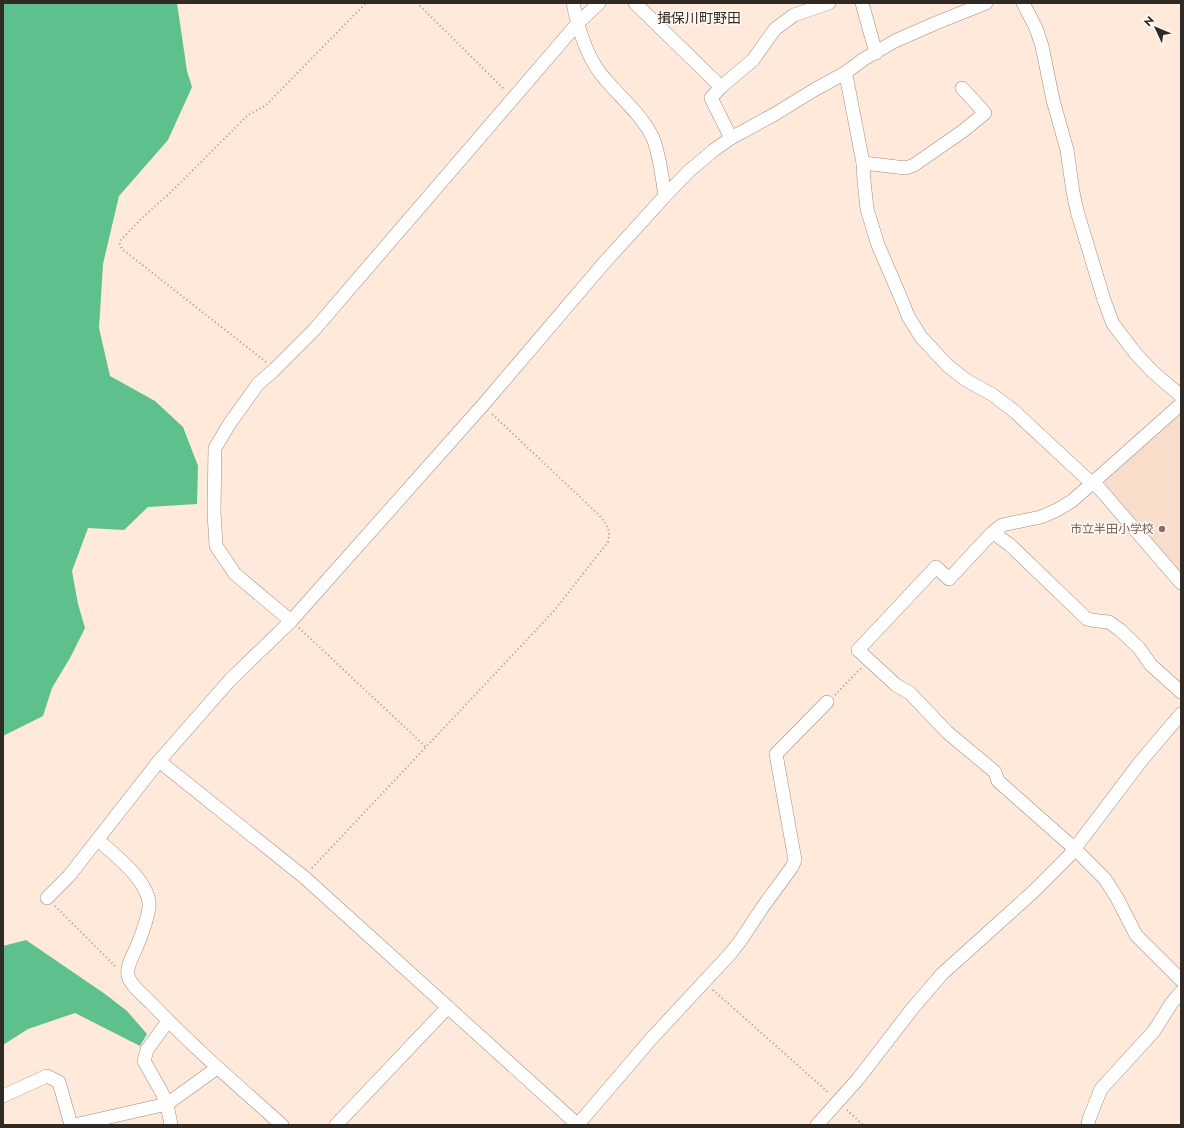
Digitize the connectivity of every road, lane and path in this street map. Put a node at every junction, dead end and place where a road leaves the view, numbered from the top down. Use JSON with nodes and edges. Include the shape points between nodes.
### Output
{"nodes":[{"id":1,"x":366,"y":3,"type":"edge"},
{"id":2,"x":417,"y":3,"type":"edge"},
{"id":3,"x":573,"y":3,"type":"edge"},
{"id":4,"x":599,"y":3,"type":"edge"},
{"id":5,"x":635,"y":3,"type":"edge"},
{"id":6,"x":829,"y":3,"type":"edge"},
{"id":7,"x":862,"y":3,"type":"edge"},
{"id":8,"x":986,"y":3,"type":"edge"},
{"id":9,"x":1023,"y":3,"type":"edge"},
{"id":10,"x":577,"y":24,"type":"junction"},
{"id":11,"x":876,"y":53,"type":"junction"},
{"id":12,"x":845,"y":73,"type":"junction"},
{"id":13,"x":721,"y":87,"type":"junction"},
{"id":14,"x":962,"y":88,"type":"dead end"},
{"id":15,"x":513,"y":98,"type":"junction"},
{"id":16,"x":731,"y":138,"type":"junction"},
{"id":17,"x":863,"y":163,"type":"junction"},
{"id":18,"x":665,"y":196,"type":"junction"},
{"id":19,"x":274,"y":370,"type":"junction"},
{"id":20,"x":1181,"y":396,"type":"edge"},
{"id":21,"x":1181,"y":404,"type":"edge"},
{"id":22,"x":483,"y":405,"type":"junction"},
{"id":23,"x":1093,"y":482,"type":"junction"},
{"id":24,"x":997,"y":529,"type":"junction"},
{"id":25,"x":1181,"y":583,"type":"edge"},
{"id":26,"x":291,"y":621,"type":"junction"},
{"id":27,"x":869,"y":660,"type":"junction"},
{"id":28,"x":1181,"y":692,"type":"edge"},
{"id":29,"x":827,"y":702,"type":"joint"},
{"id":30,"x":1181,"y":714,"type":"edge"},
{"id":31,"x":426,"y":747,"type":"junction"},
{"id":32,"x":159,"y":761,"type":"junction"},
{"id":33,"x":98,"y":840,"type":"junction"},
{"id":34,"x":1075,"y":849,"type":"junction"},
{"id":35,"x":304,"y":877,"type":"junction"},
{"id":36,"x":47,"y":898,"type":"joint"},
{"id":37,"x":128,"y":974,"type":"junction"},
{"id":38,"x":1181,"y":980,"type":"edge"},
{"id":39,"x":705,"y":982,"type":"junction"},
{"id":40,"x":1181,"y":992,"type":"edge"},
{"id":41,"x":448,"y":1007,"type":"junction"},
{"id":42,"x":168,"y":1021,"type":"junction"},
{"id":43,"x":217,"y":1068,"type":"junction"},
{"id":44,"x":3,"y":1096,"type":"edge"},
{"id":45,"x":838,"y":1102,"type":"junction"},
{"id":46,"x":167,"y":1104,"type":"junction"},
{"id":47,"x":72,"y":1125,"type":"edge"},
{"id":48,"x":171,"y":1125,"type":"edge"},
{"id":49,"x":282,"y":1125,"type":"edge"},
{"id":50,"x":336,"y":1125,"type":"edge"},
{"id":51,"x":579,"y":1125,"type":"edge"},
{"id":52,"x":817,"y":1125,"type":"edge"},
{"id":53,"x":863,"y":1125,"type":"edge"},
{"id":54,"x":1088,"y":1125,"type":"edge"}],
"edges":[{"from":1,"to":19,"type":"path","via":[[265,106],[248,115],[120,240],[122,249]]},
{"from":2,"to":15,"type":"path"},
{"from":3,"to":10,"type":"street"},
{"from":4,"to":10,"type":"street"},
{"from":5,"to":13,"type":"street"},
{"from":6,"to":13,"type":"street","via":[[794,15],[775,29],[753,60]]},
{"from":7,"to":11,"type":"street"},
{"from":8,"to":11,"type":"street","via":[[896,41]]},
{"from":9,"to":20,"type":"street","via":[[1042,46],[1067,150],[1077,211],[1113,324],[1136,354]]},
{"from":10,"to":15,"type":"street"},
{"from":10,"to":18,"type":"street","via":[[583,42],[600,73],[642,120],[652,138],[657,150]]},
{"from":11,"to":12,"type":"street"},
{"from":12,"to":16,"type":"street"},
{"from":12,"to":17,"type":"street"},
{"from":13,"to":16,"type":"street","via":[[711,98]]},
{"from":14,"to":17,"type":"street","via":[[985,113],[963,131],[906,168]]},
{"from":15,"to":19,"type":"street","via":[[314,330]]},
{"from":16,"to":18,"type":"street","via":[[699,163]]},
{"from":17,"to":23,"type":"street","via":[[867,209],[878,245],[908,316],[921,337],[948,366],[1014,411]]},
{"from":18,"to":22,"type":"street","via":[[604,263]]},
{"from":19,"to":26,"type":"street","via":[[258,384],[215,448],[216,546],[235,574]]},
{"from":21,"to":23,"type":"street"},
{"from":22,"to":26,"type":"street"},
{"from":22,"to":31,"type":"path","via":[[599,515],[610,534],[608,542],[553,612]]},
{"from":23,"to":24,"type":"street","via":[[1072,501],[1057,510],[1040,517],[1002,525]]},
{"from":23,"to":25,"type":"street"},
{"from":24,"to":27,"type":"street","via":[[949,579],[936,567],[858,650]]},
{"from":24,"to":28,"type":"street","via":[[999,537],[1087,619],[1109,622],[1120,630],[1139,648],[1151,665]]},
{"from":26,"to":31,"type":"path"},
{"from":26,"to":32,"type":"street","via":[[230,680]]},
{"from":27,"to":29,"type":"path"},
{"from":27,"to":34,"type":"street","via":[[896,686],[910,693],[947,732],[995,772],[998,781]]},
{"from":29,"to":39,"type":"street","via":[[776,754],[795,860],[792,868],[741,940]]},
{"from":30,"to":34,"type":"street"},
{"from":31,"to":35,"type":"path"},
{"from":32,"to":33,"type":"street"},
{"from":32,"to":35,"type":"street"},
{"from":33,"to":36,"type":"street"},
{"from":33,"to":37,"type":"street","via":[[123,862],[147,893],[149,907],[145,926]]},
{"from":34,"to":38,"type":"street","via":[[1105,879],[1136,935]]},
{"from":34,"to":45,"type":"street","via":[[1033,892],[942,974]]},
{"from":35,"to":41,"type":"street"},
{"from":36,"to":37,"type":"path","via":[[122,974]]},
{"from":37,"to":42,"type":"street","via":[[132,982]]},
{"from":39,"to":45,"type":"path"},
{"from":39,"to":51,"type":"street","via":[[651,1039]]},
{"from":40,"to":54,"type":"street","via":[[1154,1031],[1101,1089]]},
{"from":41,"to":50,"type":"street"},
{"from":41,"to":51,"type":"street"},
{"from":42,"to":43,"type":"street"},
{"from":42,"to":46,"type":"street","via":[[147,1050],[144,1061]]},
{"from":43,"to":46,"type":"street"},
{"from":43,"to":49,"type":"street"},
{"from":44,"to":47,"type":"street","via":[[47,1076],[59,1082]]},
{"from":45,"to":52,"type":"street"},
{"from":45,"to":53,"type":"path"},
{"from":46,"to":47,"type":"street"},
{"from":46,"to":48,"type":"street"}]}
